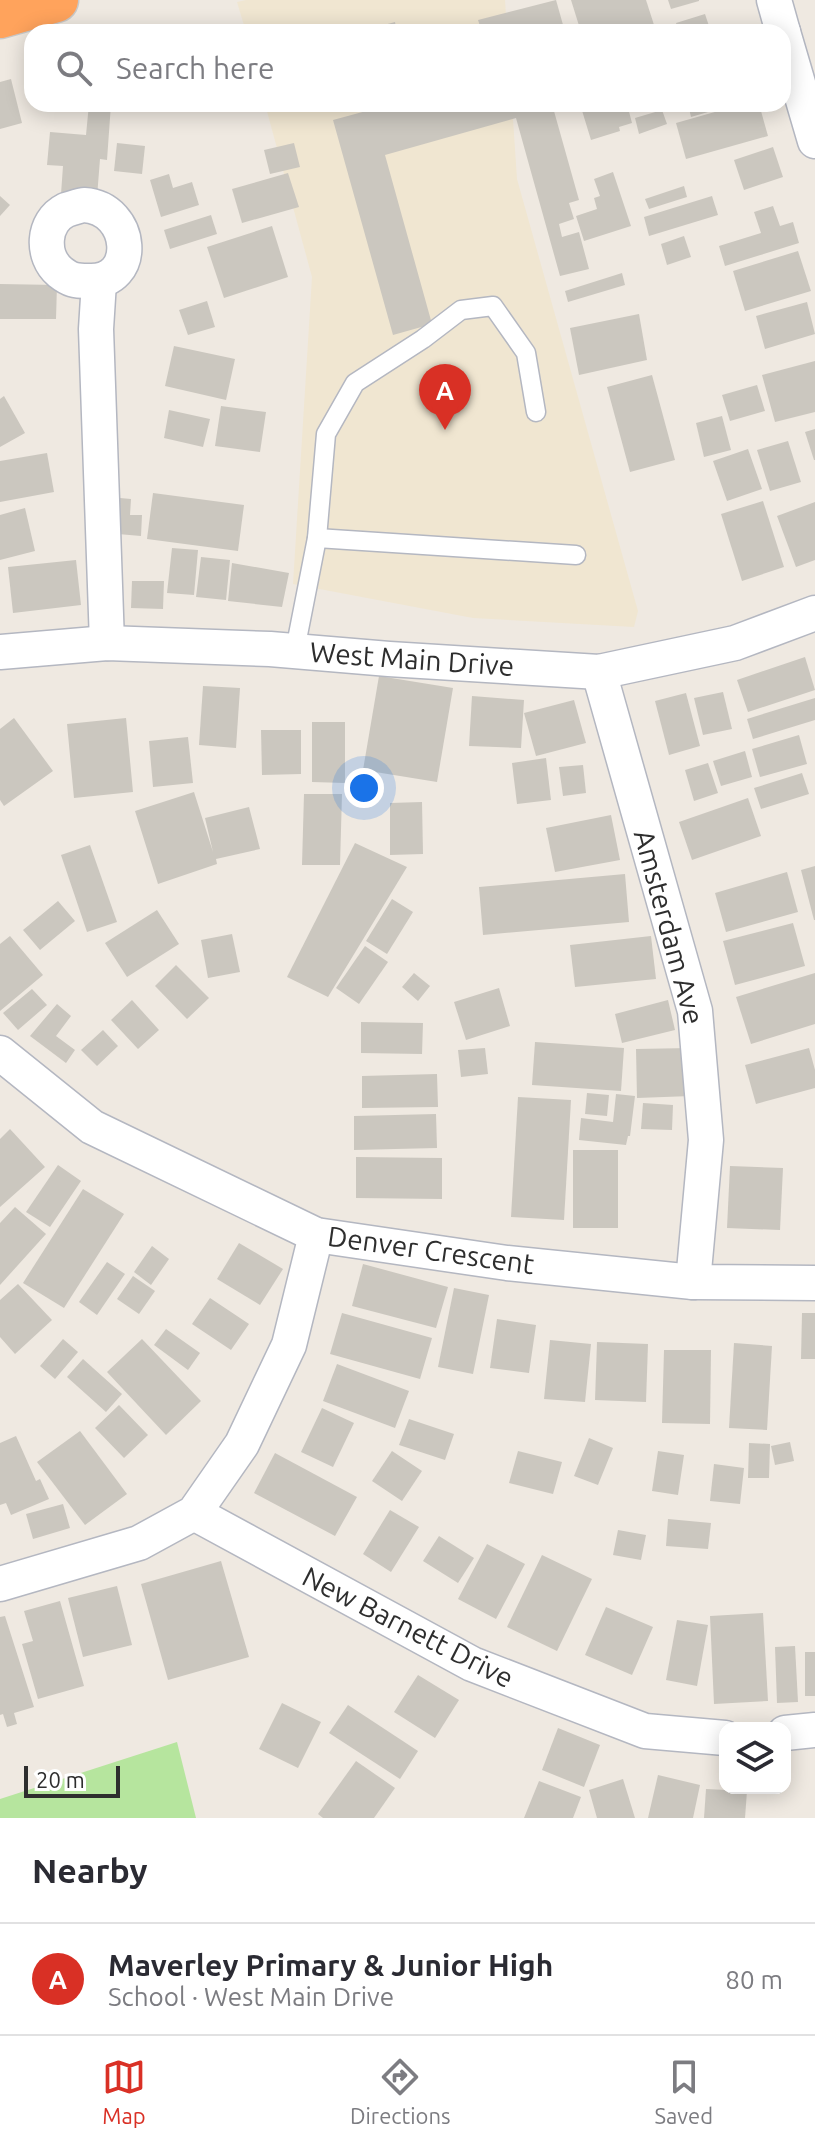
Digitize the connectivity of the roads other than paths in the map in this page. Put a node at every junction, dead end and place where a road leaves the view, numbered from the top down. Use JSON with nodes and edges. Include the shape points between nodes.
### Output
{"nodes":[{"id":1,"x":56,"y":0,"type":"edge"},
{"id":2,"x":774,"y":0,"type":"edge"},
{"id":3,"x":0,"y":16,"type":"edge"},
{"id":4,"x":781,"y":24,"type":"edge"},
{"id":5,"x":791,"y":59,"type":"edge"},
{"id":6,"x":815,"y":141,"type":"edge"},
{"id":7,"x":99,"y":282,"type":"dead end"},
{"id":8,"x":536,"y":412,"type":"dead end"},
{"id":9,"x":317,"y":538,"type":"junction"},
{"id":10,"x":576,"y":555,"type":"dead end"},
{"id":11,"x":815,"y":613,"type":"edge"},
{"id":12,"x":107,"y":643,"type":"junction"},
{"id":13,"x":295,"y":650,"type":"junction"},
{"id":14,"x":0,"y":652,"type":"edge"},
{"id":15,"x":599,"y":672,"type":"junction"},
{"id":16,"x":0,"y":1053,"type":"edge"},
{"id":17,"x":316,"y":1235,"type":"junction"},
{"id":18,"x":693,"y":1282,"type":"junction"},
{"id":19,"x":815,"y":1283,"type":"edge"},
{"id":20,"x":194,"y":1513,"type":"junction"},
{"id":21,"x":0,"y":1584,"type":"edge"},
{"id":22,"x":815,"y":1730,"type":"edge"},
{"id":23,"x":791,"y":1732,"type":"edge"},
{"id":24,"x":719,"y":1737,"type":"edge"}],
"edges":[{"from":1,"to":3,"type":"highway"},
{"from":2,"to":4,"type":"street"},
{"from":5,"to":6,"type":"street"},
{"from":7,"to":12,"type":"street","via":[[96,329]]},
{"from":8,"to":9,"type":"lane","via":[[526,353],[493,306],[461,310],[355,383],[326,434]]},
{"from":9,"to":10,"type":"lane"},
{"from":9,"to":13,"type":"lane"},
{"from":11,"to":15,"type":"street","name":"West Main Drive","via":[[735,643]]},
{"from":12,"to":13,"type":"street","name":"West Main Drive"},
{"from":12,"to":14,"type":"street","name":"West Main Drive"},
{"from":13,"to":15,"type":"street","name":"West Main Drive"},
{"from":15,"to":18,"type":"street","name":"Amsterdam Ave","via":[[695,1011],[706,1140]]},
{"from":16,"to":17,"type":"street","name":"Denver Crescent","via":[[92,1127]]},
{"from":17,"to":18,"type":"street","name":"Denver Crescent","via":[[507,1263]]},
{"from":17,"to":20,"type":"street","via":[[289,1345],[242,1444]]},
{"from":18,"to":19,"type":"street","name":"Denver Crescent"},
{"from":20,"to":21,"type":"street","via":[[139,1543]]},
{"from":20,"to":24,"type":"street","name":"New Barnett Drive","via":[[472,1664],[645,1731]]},
{"from":22,"to":23,"type":"street"}]}
